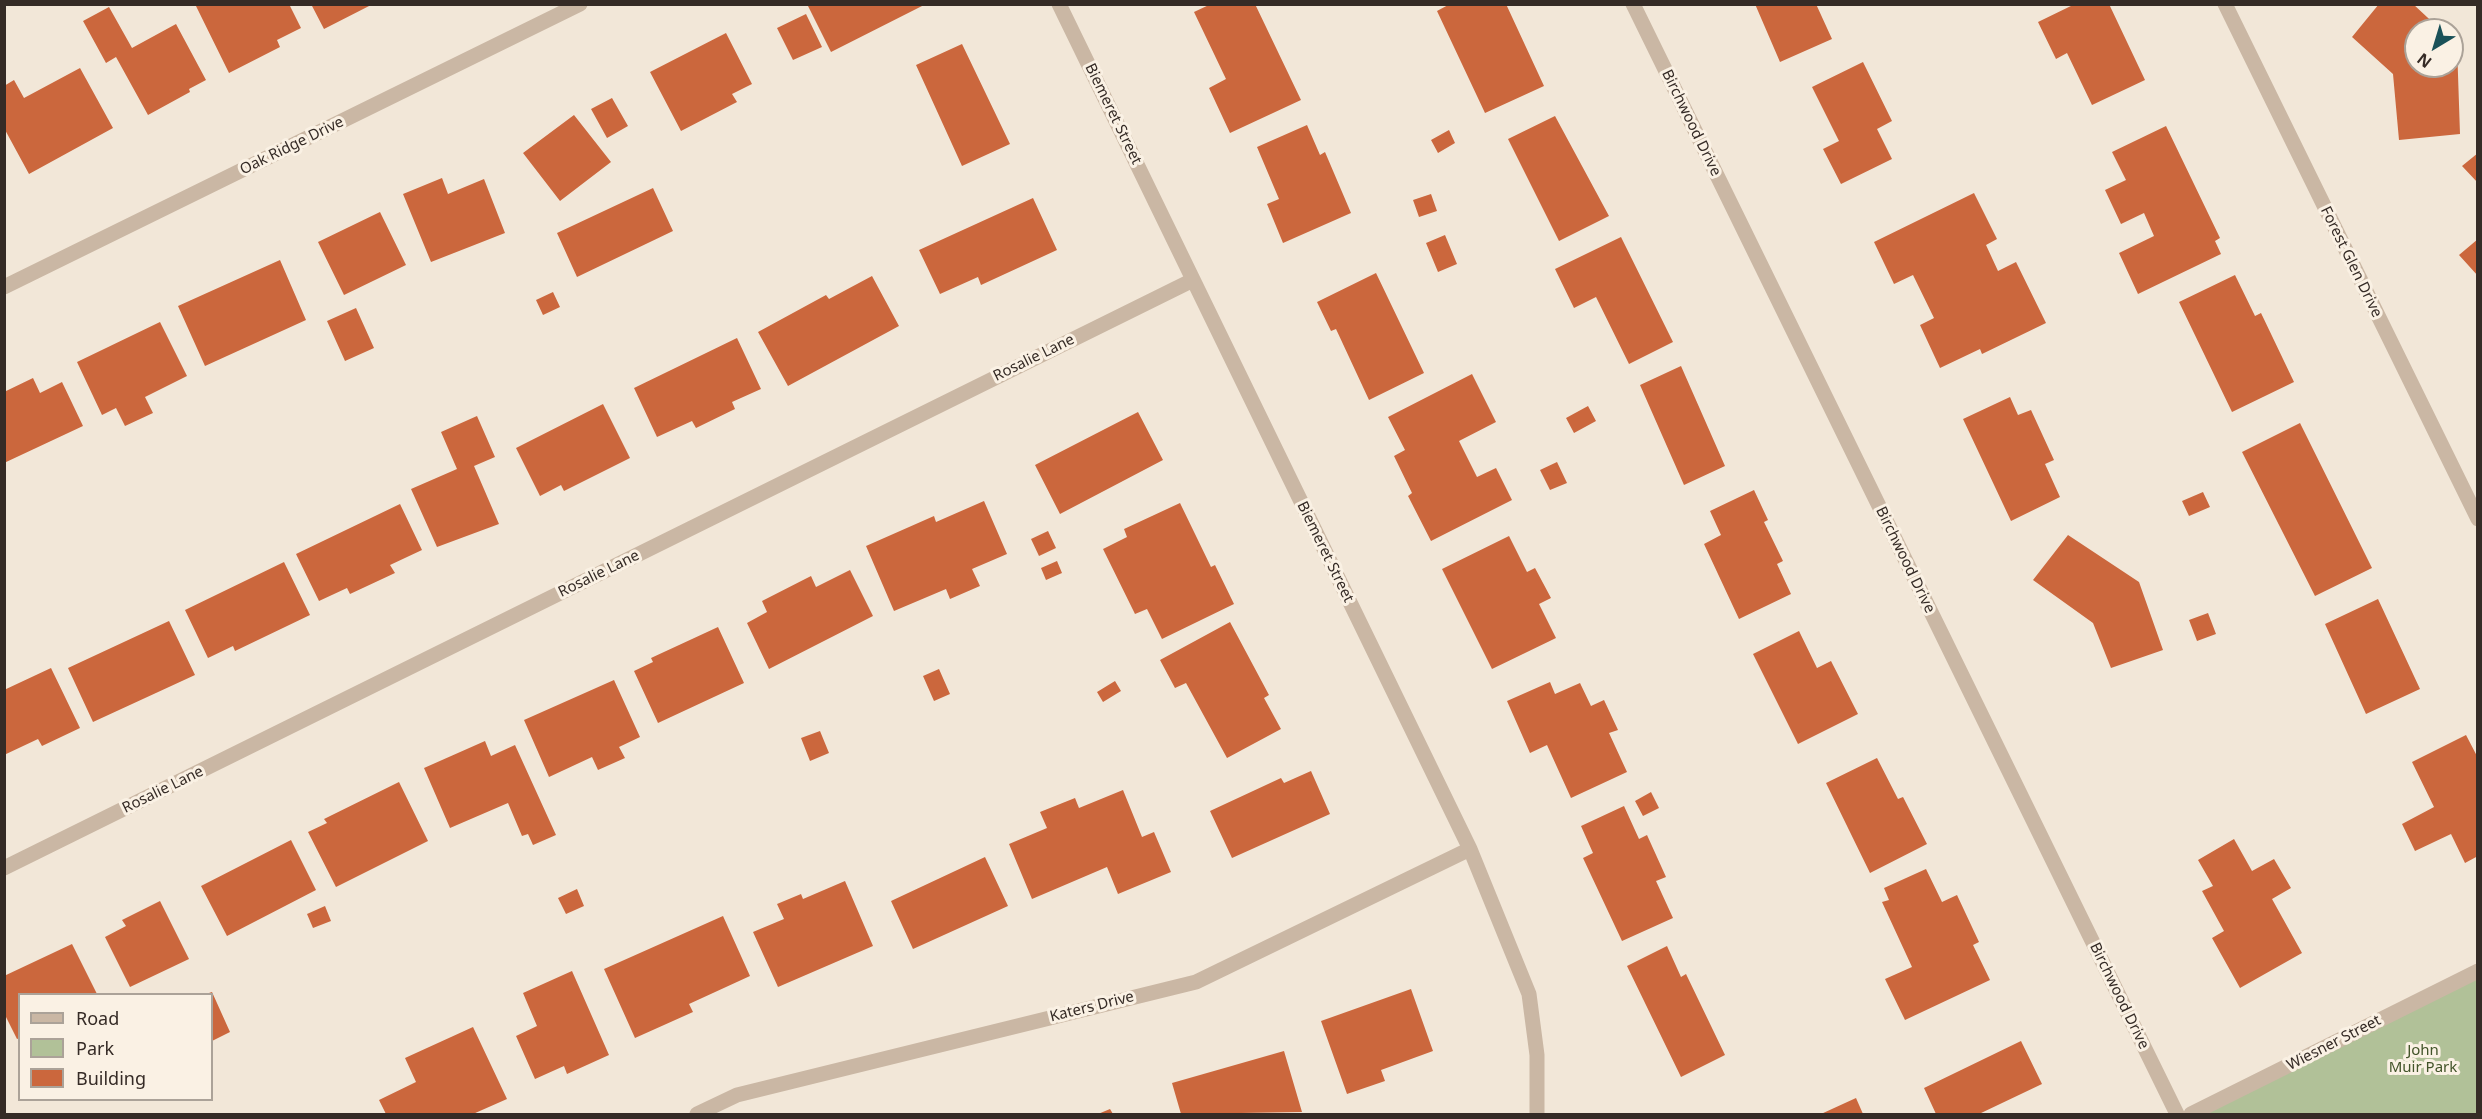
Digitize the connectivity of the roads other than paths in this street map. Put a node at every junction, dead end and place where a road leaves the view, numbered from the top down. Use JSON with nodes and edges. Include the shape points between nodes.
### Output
{"nodes":[{"id":1,"x":580,"y":4,"type":"edge"},
{"id":2,"x":1059,"y":4,"type":"edge"},
{"id":3,"x":1633,"y":4,"type":"edge"},
{"id":4,"x":2225,"y":4,"type":"edge"},
{"id":5,"x":1193,"y":279,"type":"junction"},
{"id":6,"x":4,"y":287,"type":"edge"},
{"id":7,"x":2478,"y":519,"type":"edge"},
{"id":8,"x":1470,"y":849,"type":"junction"},
{"id":9,"x":4,"y":868,"type":"edge"},
{"id":10,"x":2478,"y":971,"type":"edge"},
{"id":11,"x":697,"y":1114,"type":"edge"},
{"id":12,"x":1537,"y":1114,"type":"edge"},
{"id":13,"x":2177,"y":1114,"type":"edge"},
{"id":14,"x":2191,"y":1114,"type":"edge"}],
"edges":[{"from":1,"to":6,"type":"street","name":"Oak Ridge Drive"},
{"from":2,"to":5,"type":"street","name":"Biemeret Street"},
{"from":3,"to":13,"type":"street","name":"Birchwood Drive"},
{"from":4,"to":7,"type":"street","name":"Forest Glen Drive"},
{"from":5,"to":8,"type":"street","name":"Biemeret Street"},
{"from":5,"to":9,"type":"street","name":"Rosalie Lane"},
{"from":8,"to":11,"type":"street","name":"Katers Drive","via":[[1196,982],[737,1095]]},
{"from":8,"to":12,"type":"street","name":"Biemeret Street","via":[[1529,994],[1537,1055]]},
{"from":10,"to":14,"type":"street","name":"Wiesner Street"}]}
